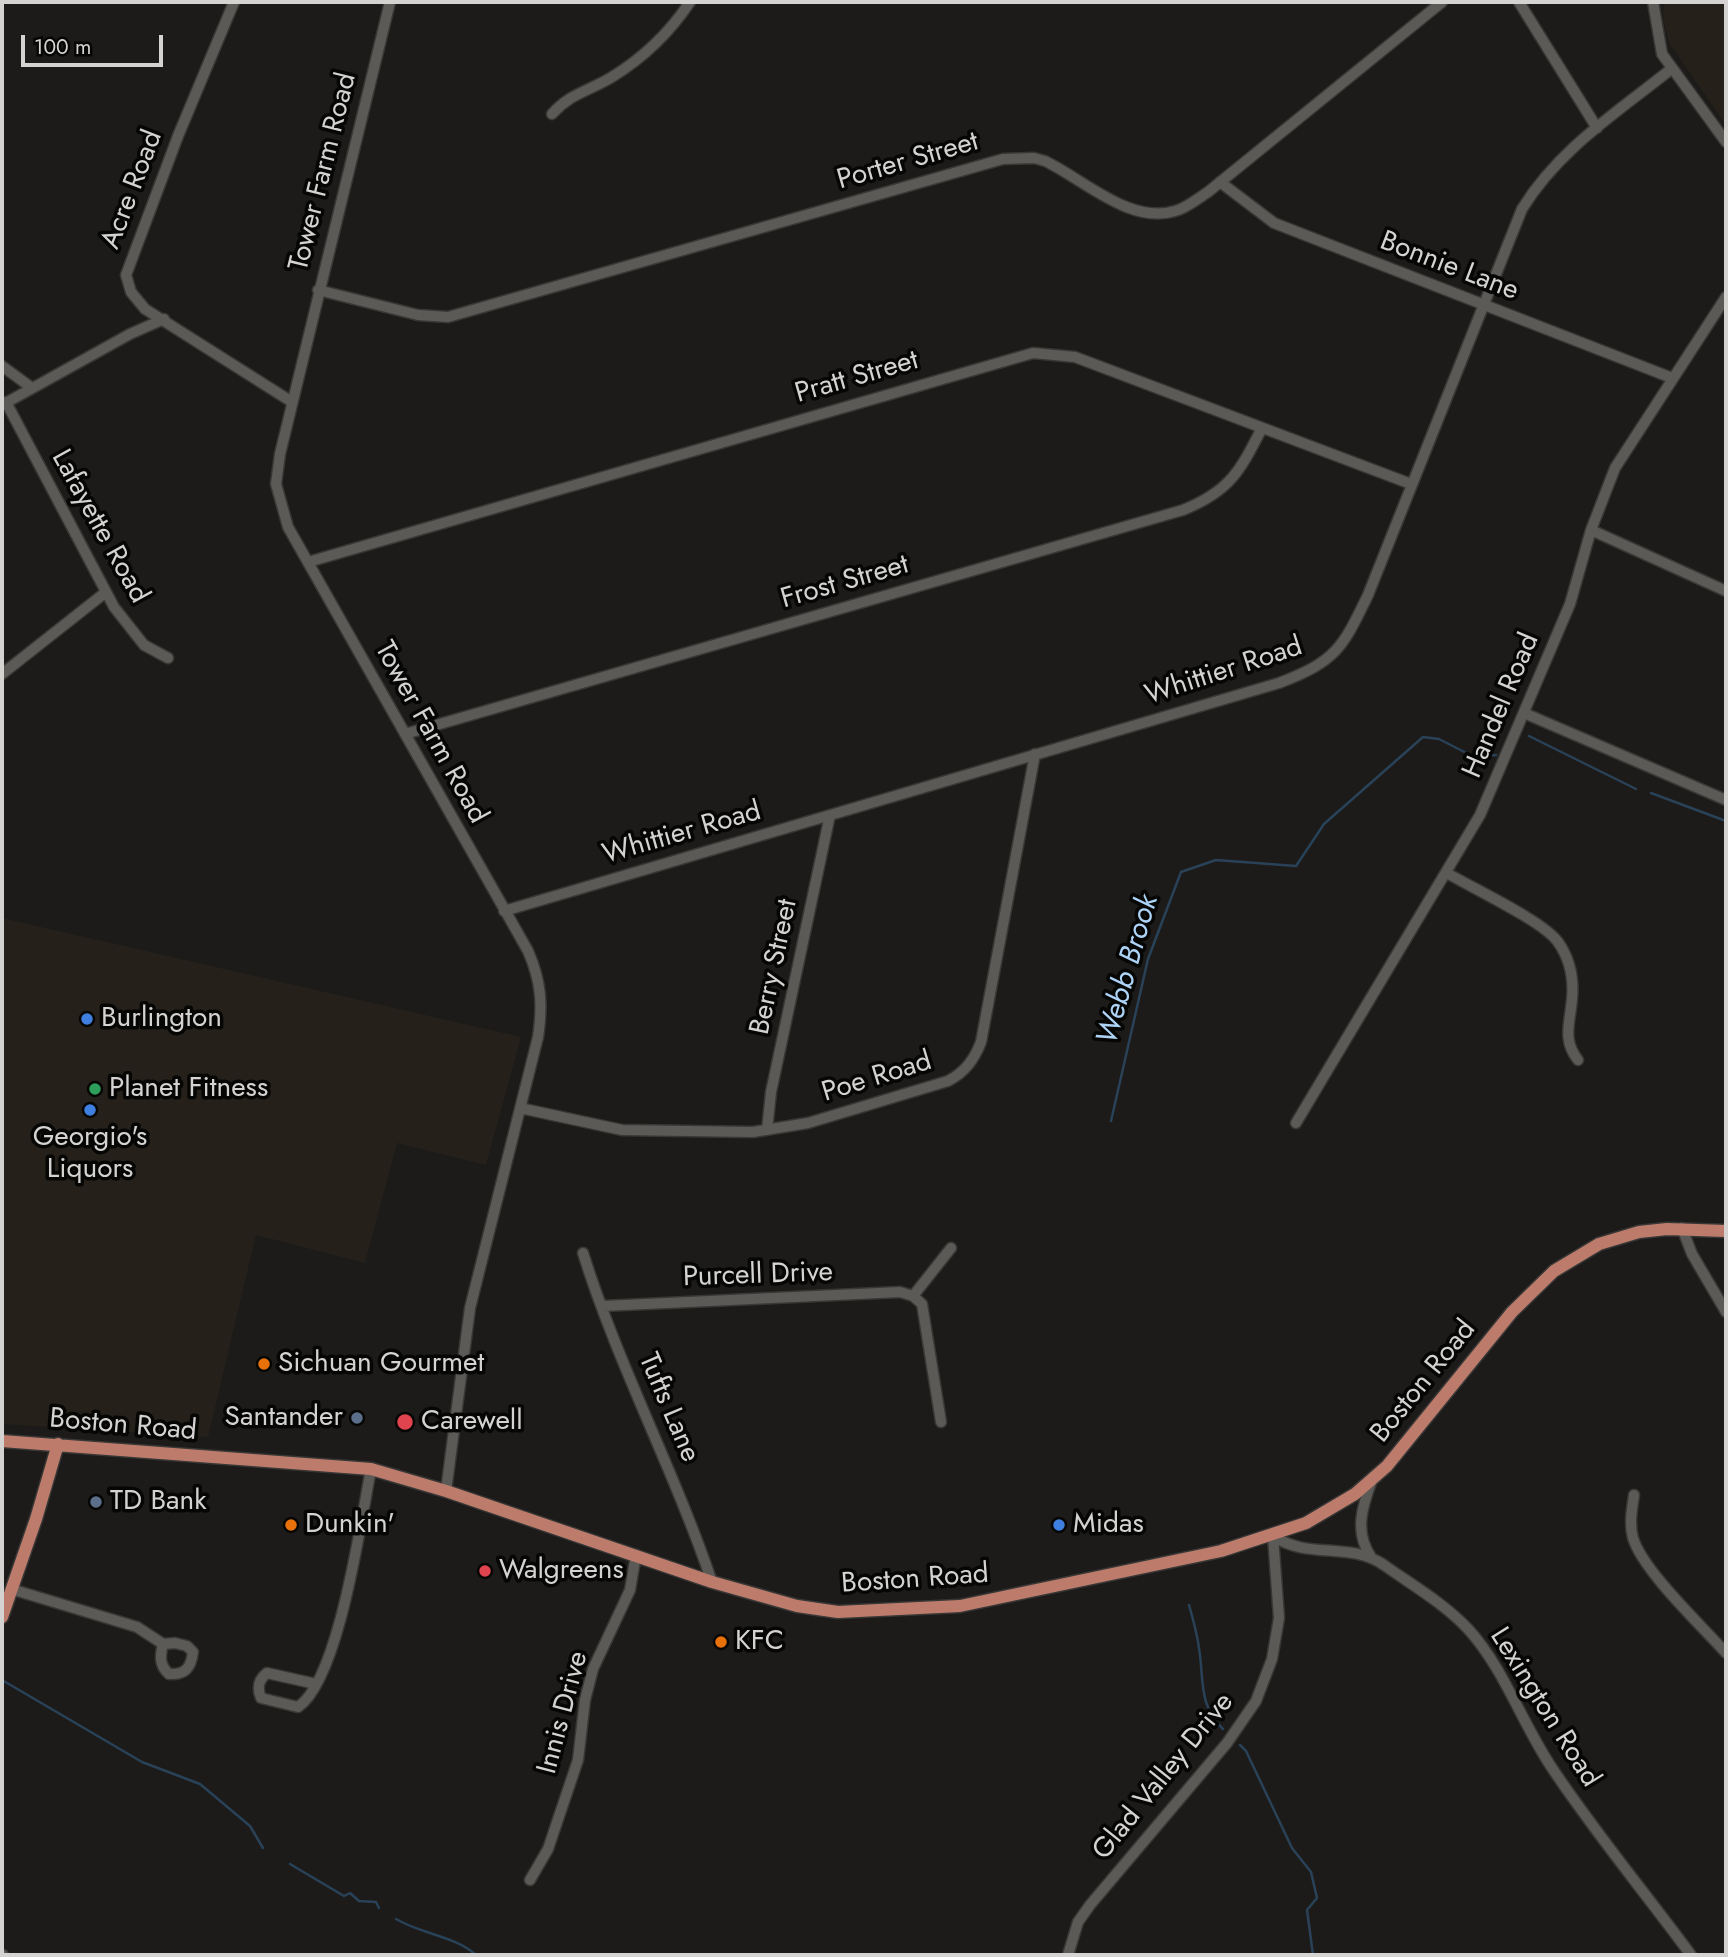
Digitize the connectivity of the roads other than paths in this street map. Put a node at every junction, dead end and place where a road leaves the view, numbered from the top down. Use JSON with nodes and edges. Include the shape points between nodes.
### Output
{"nodes":[{"id":1,"x":234,"y":2,"type":"edge"},
{"id":2,"x":390,"y":2,"type":"edge"},
{"id":3,"x":690,"y":2,"type":"edge"},
{"id":4,"x":1442,"y":2,"type":"edge"},
{"id":5,"x":1519,"y":2,"type":"edge"},
{"id":6,"x":1653,"y":2,"type":"edge"},
{"id":7,"x":1670,"y":69,"type":"junction"},
{"id":8,"x":552,"y":114,"type":"dead end"},
{"id":9,"x":1597,"y":128,"type":"junction"},
{"id":10,"x":1726,"y":142,"type":"edge"},
{"id":11,"x":1220,"y":182,"type":"junction"},
{"id":12,"x":318,"y":290,"type":"junction"},
{"id":13,"x":1726,"y":297,"type":"edge"},
{"id":14,"x":1483,"y":305,"type":"junction"},
{"id":15,"x":164,"y":320,"type":"junction"},
{"id":16,"x":2,"y":366,"type":"edge"},
{"id":17,"x":1672,"y":378,"type":"junction"},
{"id":18,"x":32,"y":388,"type":"junction"},
{"id":19,"x":292,"y":402,"type":"junction"},
{"id":20,"x":4,"y":404,"type":"edge"},
{"id":21,"x":1262,"y":428,"type":"junction"},
{"id":22,"x":1411,"y":484,"type":"junction"},
{"id":23,"x":1591,"y":530,"type":"junction"},
{"id":24,"x":308,"y":562,"type":"junction"},
{"id":25,"x":1726,"y":591,"type":"edge"},
{"id":26,"x":106,"y":592,"type":"junction"},
{"id":27,"x":168,"y":658,"type":"dead end"},
{"id":28,"x":2,"y":674,"type":"edge"},
{"id":29,"x":1524,"y":713,"type":"junction"},
{"id":30,"x":405,"y":734,"type":"junction"},
{"id":31,"x":1035,"y":754,"type":"junction"},
{"id":32,"x":1726,"y":800,"type":"edge"},
{"id":33,"x":830,"y":815,"type":"junction"},
{"id":34,"x":1447,"y":873,"type":"junction"},
{"id":35,"x":505,"y":911,"type":"junction"},
{"id":36,"x":1578,"y":1060,"type":"dead end"},
{"id":37,"x":520,"y":1108,"type":"junction"},
{"id":38,"x":1296,"y":1123,"type":"dead end"},
{"id":39,"x":767,"y":1130,"type":"junction"},
{"id":40,"x":1682,"y":1228,"type":"junction"},
{"id":41,"x":1726,"y":1231,"type":"edge"},
{"id":42,"x":951,"y":1248,"type":"dead end"},
{"id":43,"x":583,"y":1253,"type":"dead end"},
{"id":44,"x":913,"y":1296,"type":"junction"},
{"id":45,"x":603,"y":1306,"type":"junction"},
{"id":46,"x":1726,"y":1312,"type":"edge"},
{"id":47,"x":941,"y":1422,"type":"dead end"},
{"id":48,"x":2,"y":1441,"type":"edge"},
{"id":49,"x":58,"y":1444,"type":"junction"},
{"id":50,"x":371,"y":1469,"type":"junction"},
{"id":51,"x":1372,"y":1480,"type":"junction"},
{"id":52,"x":446,"y":1491,"type":"junction"},
{"id":53,"x":1634,"y":1495,"type":"dead end"},
{"id":54,"x":1273,"y":1536,"type":"junction"},
{"id":55,"x":636,"y":1555,"type":"junction"},
{"id":56,"x":1371,"y":1557,"type":"junction"},
{"id":57,"x":712,"y":1582,"type":"junction"},
{"id":58,"x":11,"y":1589,"type":"junction"},
{"id":59,"x":2,"y":1617,"type":"edge"},
{"id":60,"x":163,"y":1644,"type":"dead end"},
{"id":61,"x":1726,"y":1653,"type":"edge"},
{"id":62,"x":316,"y":1685,"type":"junction"},
{"id":63,"x":530,"y":1880,"type":"dead end"},
{"id":64,"x":1068,"y":1955,"type":"edge"},
{"id":65,"x":1691,"y":1955,"type":"edge"}],
"edges":[{"from":1,"to":15,"type":"street","name":"Acre Road","via":[[126,275],[136,299]]},
{"from":2,"to":12,"type":"street","name":"Tower Farm Road"},
{"from":3,"to":8,"type":"street","via":[[639,58],[567,98]]},
{"from":4,"to":11,"type":"street","name":"Porter Street"},
{"from":5,"to":9,"type":"street"},
{"from":6,"to":7,"type":"street","via":[[1657,41]]},
{"from":7,"to":9,"type":"street","name":"Whittier Road"},
{"from":7,"to":10,"type":"street"},
{"from":9,"to":14,"type":"street","name":"Whittier Road","via":[[1567,152],[1534,189]]},
{"from":11,"to":12,"type":"street","name":"Porter Street","via":[[1185,208],[1145,213],[1045,161],[1003,159],[448,317],[418,315]]},
{"from":11,"to":14,"type":"street","name":"Bonnie Lane","via":[[1274,223]]},
{"from":12,"to":19,"type":"street","name":"Tower Farm Road"},
{"from":13,"to":17,"type":"street","name":"Handel Road"},
{"from":14,"to":17,"type":"street","name":"Bonnie Lane"},
{"from":14,"to":22,"type":"street","name":"Whittier Road"},
{"from":15,"to":18,"type":"street"},
{"from":15,"to":19,"type":"street","name":"Acre Road"},
{"from":16,"to":18,"type":"street"},
{"from":17,"to":23,"type":"street","name":"Handel Road","via":[[1615,468]]},
{"from":18,"to":20,"type":"street"},
{"from":19,"to":24,"type":"street","name":"Tower Farm Road","via":[[276,484],[282,511]]},
{"from":20,"to":26,"type":"street","name":"Lafayette Road"},
{"from":21,"to":22,"type":"street","name":"Pratt Street"},
{"from":21,"to":24,"type":"street","name":"Pratt Street","via":[[1075,357],[1033,353]]},
{"from":21,"to":30,"type":"street","name":"Frost Street","via":[[1233,481],[1183,510]]},
{"from":22,"to":31,"type":"street","name":"Whittier Road","via":[[1352,629],[1321,665],[1279,683]]},
{"from":23,"to":25,"type":"street"},
{"from":23,"to":29,"type":"street","name":"Handel Road","via":[[1570,604]]},
{"from":24,"to":30,"type":"street","name":"Tower Farm Road"},
{"from":26,"to":27,"type":"street","name":"Lafayette Road","via":[[133,634]]},
{"from":26,"to":28,"type":"street"},
{"from":29,"to":32,"type":"street"},
{"from":29,"to":34,"type":"street","name":"Handel Road","via":[[1480,815]]},
{"from":30,"to":35,"type":"street","name":"Tower Farm Road"},
{"from":31,"to":33,"type":"street","name":"Whittier Road"},
{"from":31,"to":39,"type":"street","name":"Poe Road","via":[[988,1012],[975,1056],[948,1082],[808,1123]]},
{"from":33,"to":35,"type":"street","name":"Whittier Road"},
{"from":33,"to":39,"type":"street","name":"Berry Street","via":[[771,1092]]},
{"from":34,"to":36,"type":"street","via":[[1556,939],[1569,964],[1573,986],[1568,1038]]},
{"from":34,"to":38,"type":"street","name":"Handel Road"},
{"from":35,"to":37,"type":"street","name":"Tower Farm Road","via":[[536,970],[542,1001]]},
{"from":37,"to":39,"type":"street","name":"Poe Road","via":[[622,1130]]},
{"from":37,"to":52,"type":"street","name":"Tower Farm Road","via":[[470,1308]]},
{"from":40,"to":41,"type":"main road","name":"Boston Road"},
{"from":40,"to":46,"type":"street"},
{"from":40,"to":51,"type":"main road","name":"Boston Road","via":[[1599,1244],[1554,1271],[1512,1312],[1412,1438]]},
{"from":42,"to":44,"type":"street"},
{"from":43,"to":45,"type":"street","name":"Tufts Lane"},
{"from":44,"to":45,"type":"street","name":"Purcell Drive","via":[[900,1292]]},
{"from":44,"to":47,"type":"street","via":[[922,1304]]},
{"from":45,"to":57,"type":"street","name":"Tufts Lane"},
{"from":48,"to":49,"type":"main road","name":"Boston Road"},
{"from":49,"to":50,"type":"main road","name":"Boston Road"},
{"from":49,"to":58,"type":"main road"},
{"from":50,"to":52,"type":"main road","name":"Boston Road"},
{"from":50,"to":62,"type":"street","via":[[341,1620]]},
{"from":51,"to":54,"type":"main road","name":"Boston Road","via":[[1323,1514]]},
{"from":51,"to":56,"type":"street","via":[[1360,1531]]},
{"from":52,"to":55,"type":"main road","name":"Boston Road"},
{"from":53,"to":61,"type":"street","via":[[1631,1526],[1637,1548]]},
{"from":54,"to":56,"type":"street","name":"Lexington Road","via":[[1296,1549]]},
{"from":54,"to":57,"type":"main road","name":"Boston Road","via":[[1040,1592],[926,1610],[838,1612],[797,1606]]},
{"from":54,"to":64,"type":"street","name":"Glad Valley Drive","via":[[1279,1618],[1272,1660],[1256,1701],[1227,1743],[1090,1905],[1078,1922]]},
{"from":55,"to":57,"type":"main road","name":"Boston Road"},
{"from":55,"to":63,"type":"street","name":"Innis Drive","via":[[630,1590],[593,1670],[578,1760],[548,1849]]},
{"from":56,"to":65,"type":"street","name":"Lexington Road","via":[[1469,1630],[1553,1771]]},
{"from":58,"to":59,"type":"main road"},
{"from":58,"to":60,"type":"street","via":[[137,1627]]},
{"from":62,"to":62,"type":"street","via":[[267,1673],[258,1689],[261,1698],[298,1707],[307,1702]]}]}
